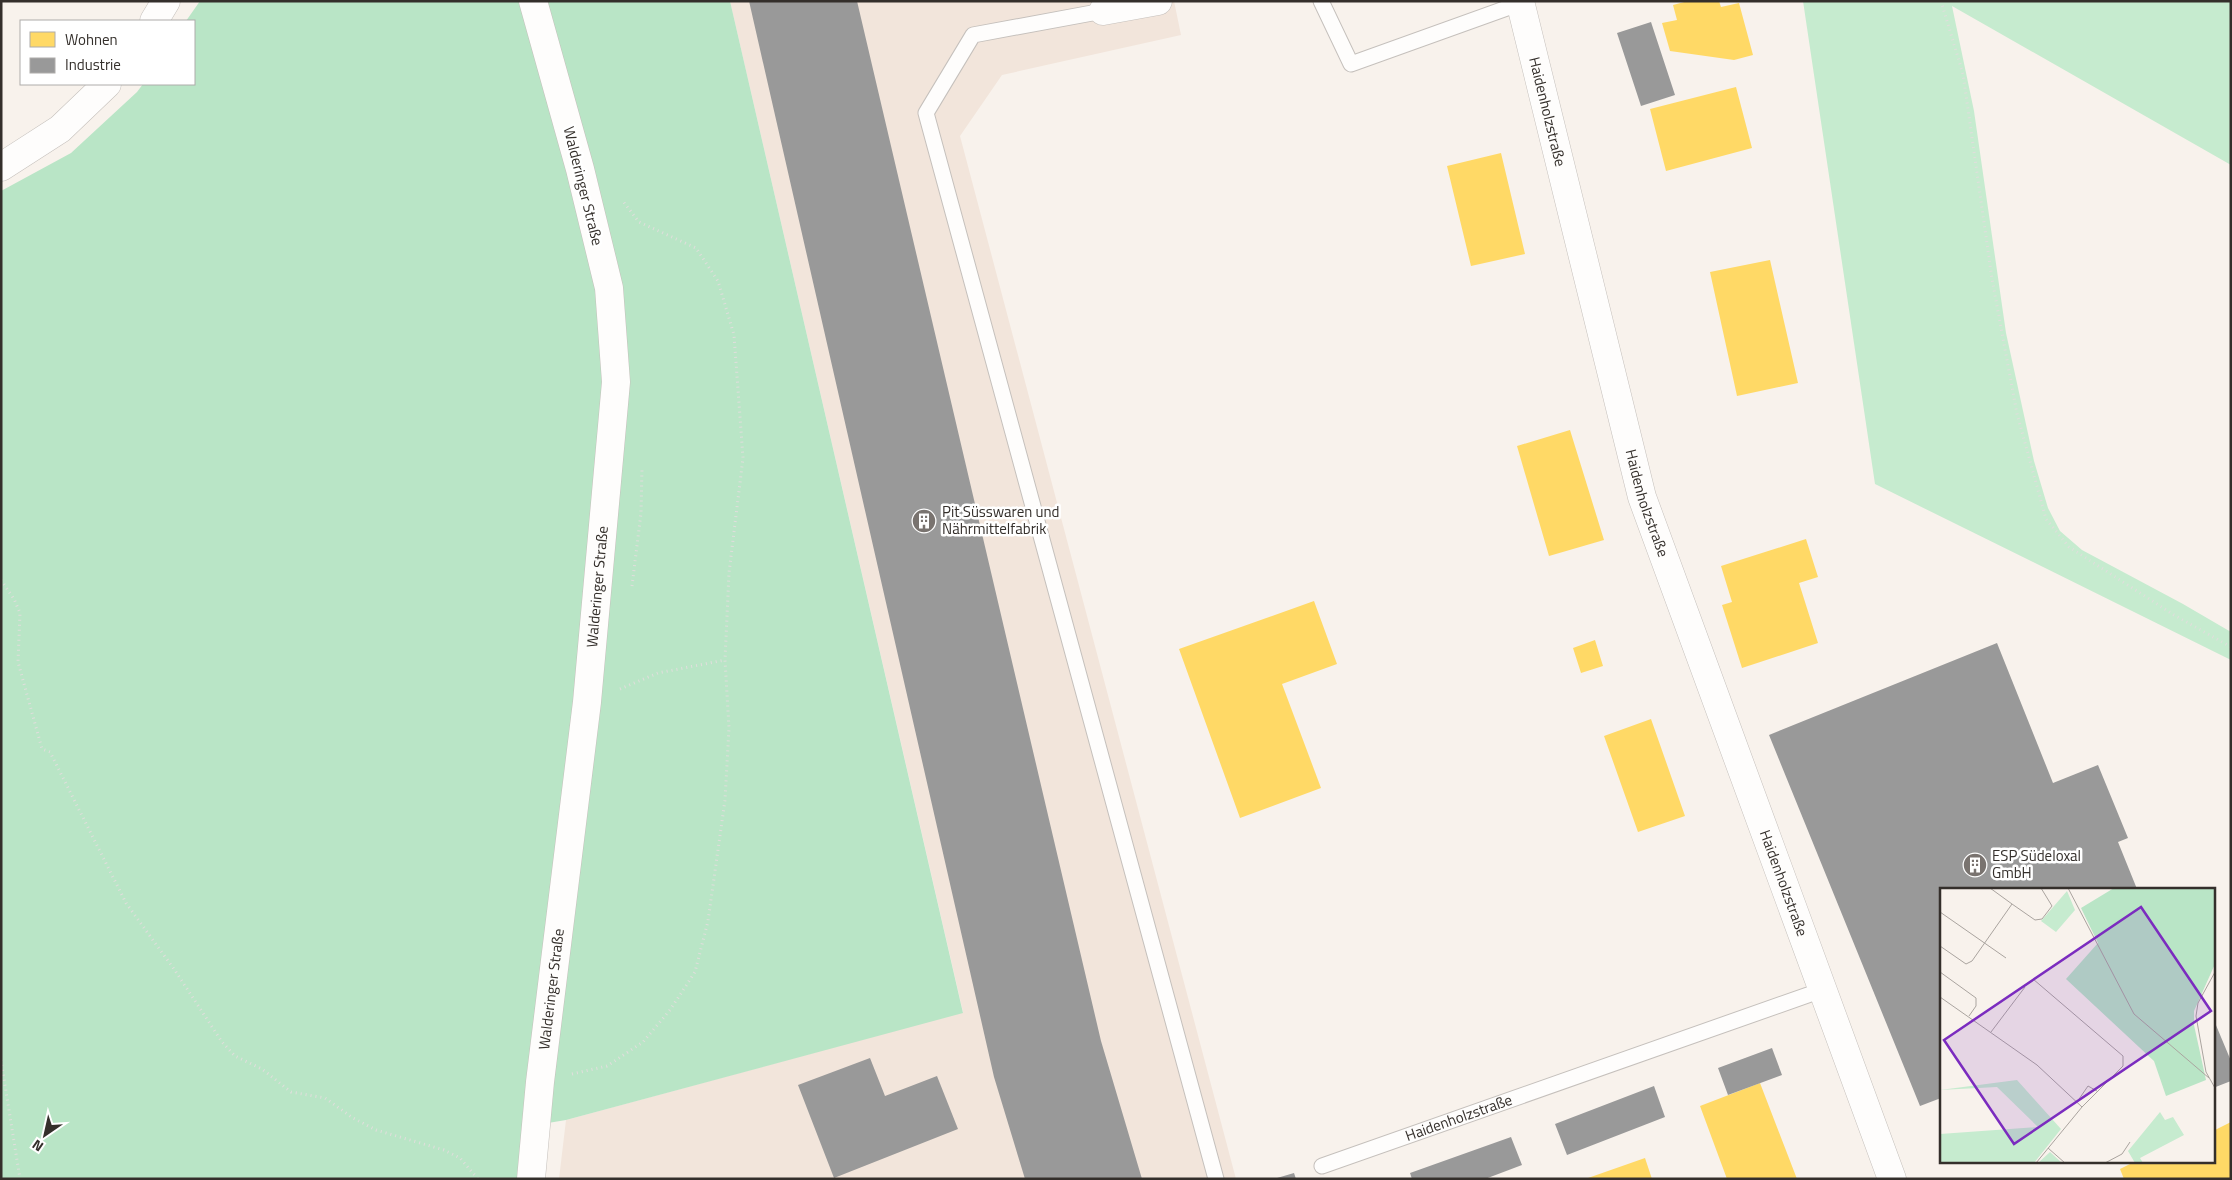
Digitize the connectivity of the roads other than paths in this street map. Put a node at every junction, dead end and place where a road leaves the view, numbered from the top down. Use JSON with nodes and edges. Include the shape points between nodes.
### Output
{"nodes":[{"id":1,"x":166,"y":1,"type":"edge"},
{"id":2,"x":533,"y":1,"type":"edge"},
{"id":3,"x":1158,"y":1,"type":"edge"},
{"id":4,"x":1321,"y":1,"type":"edge"},
{"id":5,"x":1520,"y":2,"type":"edge"},
{"id":6,"x":1103,"y":11,"type":"joint"},
{"id":7,"x":155,"y":20,"type":"edge"},
{"id":8,"x":106,"y":85,"type":"edge"},
{"id":9,"x":1,"y":167,"type":"edge"},
{"id":10,"x":1822,"y":990,"type":"junction"},
{"id":11,"x":1322,"y":1166,"type":"dead end"},
{"id":12,"x":530,"y":1179,"type":"edge"},
{"id":13,"x":1216,"y":1179,"type":"edge"},
{"id":14,"x":1892,"y":1179,"type":"edge"}],
"edges":[{"from":1,"to":7,"type":"street"},
{"from":2,"to":12,"type":"street","name":"Walderinger Straße","via":[[609,288],[616,382],[587,702]]},
{"from":3,"to":6,"type":"street"},
{"from":4,"to":5,"type":"lane","via":[[1351,64]]},
{"from":5,"to":10,"type":"street","name":"Haidenholzstraße","via":[[1642,497]]},
{"from":6,"to":13,"type":"lane","via":[[973,35],[926,113]]},
{"from":8,"to":9,"type":"street","via":[[60,129]]},
{"from":10,"to":11,"type":"lane","name":"Haidenholzstraße"},
{"from":10,"to":14,"type":"street","name":"Haidenholzstraße"}]}
